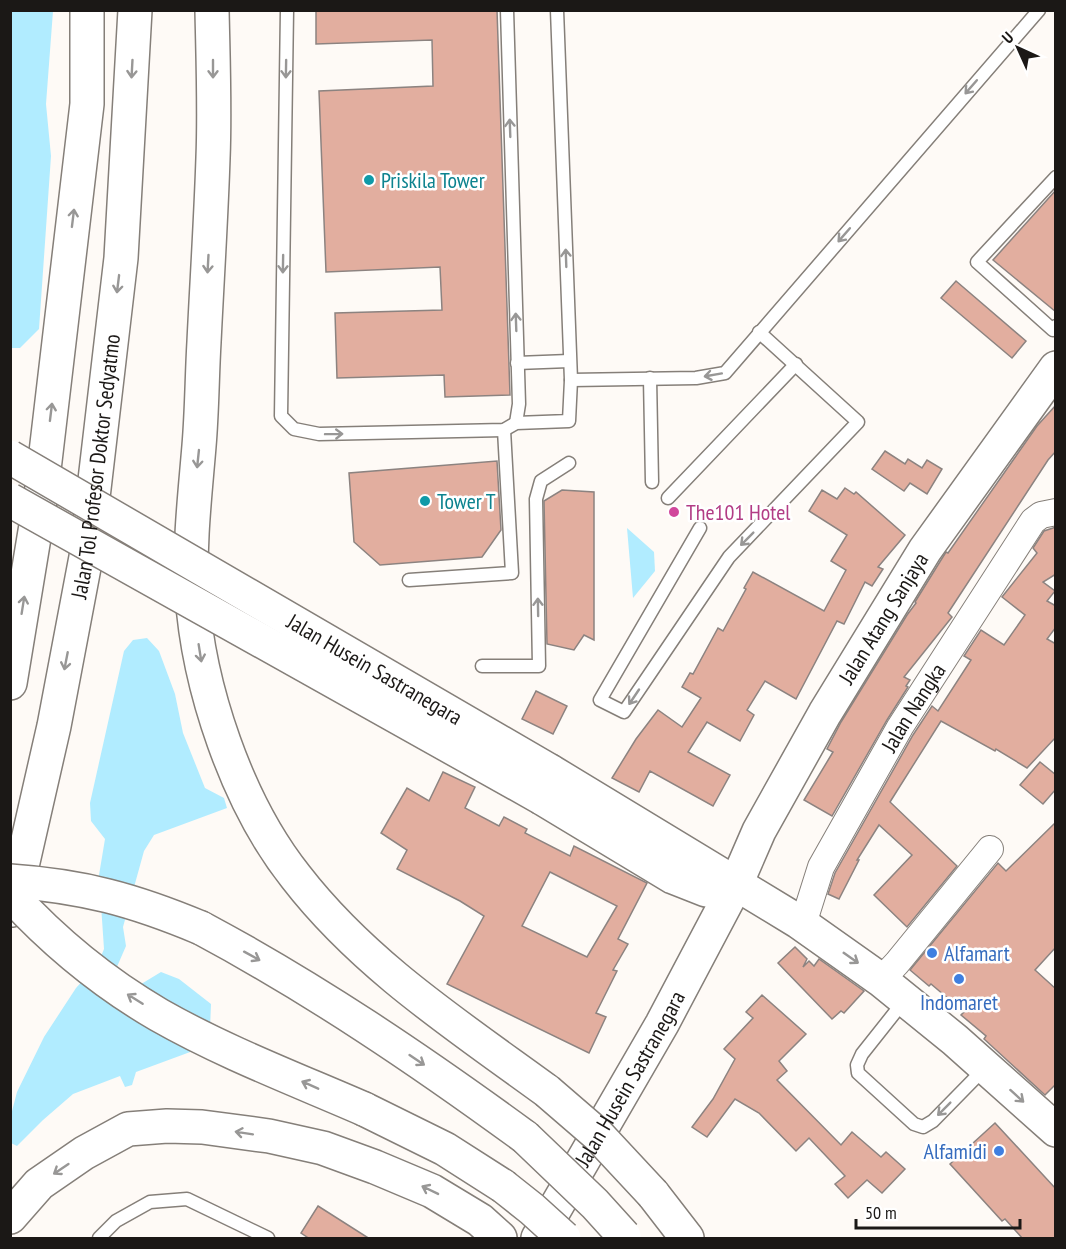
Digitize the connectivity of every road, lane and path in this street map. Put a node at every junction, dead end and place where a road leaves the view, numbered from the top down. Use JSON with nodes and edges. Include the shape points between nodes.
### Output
{"nodes":[{"id":1,"x":87,"y":10,"type":"edge"},
{"id":2,"x":135,"y":10,"type":"edge"},
{"id":3,"x":212,"y":10,"type":"edge"},
{"id":4,"x":287,"y":10,"type":"edge"},
{"id":5,"x":507,"y":10,"type":"edge"},
{"id":6,"x":557,"y":10,"type":"edge"},
{"id":7,"x":1038,"y":10,"type":"edge"},
{"id":8,"x":1056,"y":177,"type":"edge"},
{"id":9,"x":1055,"y":329,"type":"edge"},
{"id":10,"x":759,"y":332,"type":"junction"},
{"id":11,"x":569,"y":361,"type":"junction"},
{"id":12,"x":517,"y":363,"type":"junction"},
{"id":13,"x":796,"y":364,"type":"junction"},
{"id":14,"x":1056,"y":368,"type":"edge"},
{"id":15,"x":650,"y":378,"type":"junction"},
{"id":16,"x":571,"y":380,"type":"junction"},
{"id":17,"x":516,"y":423,"type":"junction"},
{"id":18,"x":504,"y":430,"type":"junction"},
{"id":19,"x":10,"y":457,"type":"edge"},
{"id":20,"x":570,"y":463,"type":"dead end"},
{"id":21,"x":652,"y":482,"type":"dead end"},
{"id":22,"x":668,"y":498,"type":"dead end"},
{"id":23,"x":10,"y":501,"type":"edge"},
{"id":24,"x":1056,"y":512,"type":"edge"},
{"id":25,"x":700,"y":528,"type":"dead end"},
{"id":26,"x":409,"y":580,"type":"dead end"},
{"id":27,"x":482,"y":666,"type":"dead end"},
{"id":28,"x":10,"y":683,"type":"edge"},
{"id":29,"x":546,"y":784,"type":"junction"},
{"id":30,"x":759,"y":831,"type":"junction"},
{"id":31,"x":990,"y":849,"type":"dead end"},
{"id":32,"x":688,"y":854,"type":"junction"},
{"id":33,"x":10,"y":881,"type":"edge"},
{"id":34,"x":736,"y":884,"type":"junction"},
{"id":35,"x":10,"y":894,"type":"edge"},
{"id":36,"x":791,"y":917,"type":"junction"},
{"id":37,"x":10,"y":918,"type":"edge"},
{"id":38,"x":700,"y":950,"type":"junction"},
{"id":39,"x":893,"y":989,"type":"junction"},
{"id":40,"x":986,"y":1068,"type":"junction"},
{"id":41,"x":1052,"y":1120,"type":"edge"},
{"id":42,"x":10,"y":1217,"type":"edge"},
{"id":43,"x":490,"y":1229,"type":"edge"},
{"id":44,"x":625,"y":1237,"type":"edge"},
{"id":45,"x":99,"y":1239,"type":"edge"},
{"id":46,"x":268,"y":1239,"type":"edge"},
{"id":47,"x":538,"y":1239,"type":"edge"},
{"id":48,"x":564,"y":1239,"type":"edge"},
{"id":49,"x":687,"y":1239,"type":"edge"}],
"edges":[{"from":28,"to":1,"type":"main road","one_way":true,"via":[[41,495],[87,104]]},
{"from":2,"to":37,"type":"main road","name":"Jalan Tol Profesor Doktor Sedyatmo","one_way":true,"via":[[121,258],[86,556],[54,726]]},
{"from":3,"to":49,"type":"main road","one_way":true,"bridge":true,"via":[[213,155],[192,517],[192,593],[201,659],[219,730],[268,837],[293,874],[339,928],[403,984],[547,1091],[598,1135],[653,1194]]},
{"from":4,"to":18,"type":"lane","one_way":true,"via":[[281,416],[294,429],[319,434]]},
{"from":12,"to":5,"type":"lane","one_way":true},
{"from":11,"to":6,"type":"lane","one_way":true},
{"from":7,"to":10,"type":"lane","one_way":true},
{"from":8,"to":9,"type":"lane","via":[[977,262]]},
{"from":10,"to":13,"type":"lane"},
{"from":10,"to":15,"type":"lane","one_way":true,"via":[[725,373],[696,378]]},
{"from":11,"to":12,"type":"lane"},
{"from":11,"to":16,"type":"lane"},
{"from":12,"to":17,"type":"lane"},
{"from":13,"to":22,"type":"lane"},
{"from":13,"to":25,"type":"lane","one_way":true,"via":[[858,422],[729,557],[624,712],[600,700]]},
{"from":14,"to":30,"type":"main road","name":"Jalan Atang Sanjaya","via":[[925,550],[825,713]]},
{"from":15,"to":16,"type":"lane"},
{"from":15,"to":21,"type":"lane"},
{"from":16,"to":17,"type":"lane","via":[[569,421]]},
{"from":17,"to":18,"type":"lane"},
{"from":18,"to":26,"type":"lane","via":[[512,573]]},
{"from":19,"to":29,"type":"main road","name":"Jalan Husein Sastranegara","bridge":true},
{"from":27,"to":20,"type":"lane","one_way":true,"via":[[539,666],[536,499],[541,481]]},
{"from":23,"to":29,"type":"main road","name":"Jalan Husein Sastranegara","bridge":true},
{"from":24,"to":36,"type":"street","name":"Jalan Nangka","via":[[1033,521],[900,727]]},
{"from":29,"to":32,"type":"main road","name":"Jalan Husein Sastranegara"},
{"from":29,"to":34,"type":"main road","name":"Jalan Husein Sastranegara","via":[[673,877],[706,890]]},
{"from":30,"to":32,"type":"main road","via":[[724,853]]},
{"from":30,"to":34,"type":"main road","name":"Jalan Atang Sanjaya"},
{"from":30,"to":36,"type":"main road","via":[[757,852],[765,888]]},
{"from":31,"to":39,"type":"street","via":[[897,963]]},
{"from":32,"to":34,"type":"main road","name":"Jalan Husein Sastranegara"},
{"from":33,"to":44,"type":"main road","one_way":true,"bridge":true,"via":[[94,891],[161,911],[201,928],[308,989],[525,1137]]},
{"from":34,"to":36,"type":"main road","name":"Jalan Husein Sastranegara"},
{"from":34,"to":38,"type":"main road","name":"Jalan Husein Sastranegara"},
{"from":48,"to":35,"type":"main road","one_way":true,"bridge":true,"via":[[503,1186],[445,1149],[159,1015],[94,972]]},
{"from":36,"to":38,"type":"main road","via":[[764,911],[746,916]]},
{"from":36,"to":39,"type":"main road","name":"Jalan Husein Sastranegara","one_way":true},
{"from":38,"to":47,"type":"main road","name":"Jalan Husein Sastranegara","via":[[662,1024]]},
{"from":39,"to":40,"type":"main road","name":"Jalan Husein Sastranegara"},
{"from":40,"to":39,"type":"lane","one_way":true,"via":[[933,1120],[923,1127],[914,1124],[858,1073],[857,1065]]},
{"from":40,"to":41,"type":"main road","name":"Jalan Husein Sastranegara","one_way":true},
{"from":43,"to":42,"type":"main road","one_way":true,"via":[[432,1191],[323,1148],[232,1131],[166,1126],[128,1129],[84,1153],[39,1184]]},
{"from":45,"to":46,"type":"lane","via":[[116,1221],[150,1202],[187,1199]]}]}
